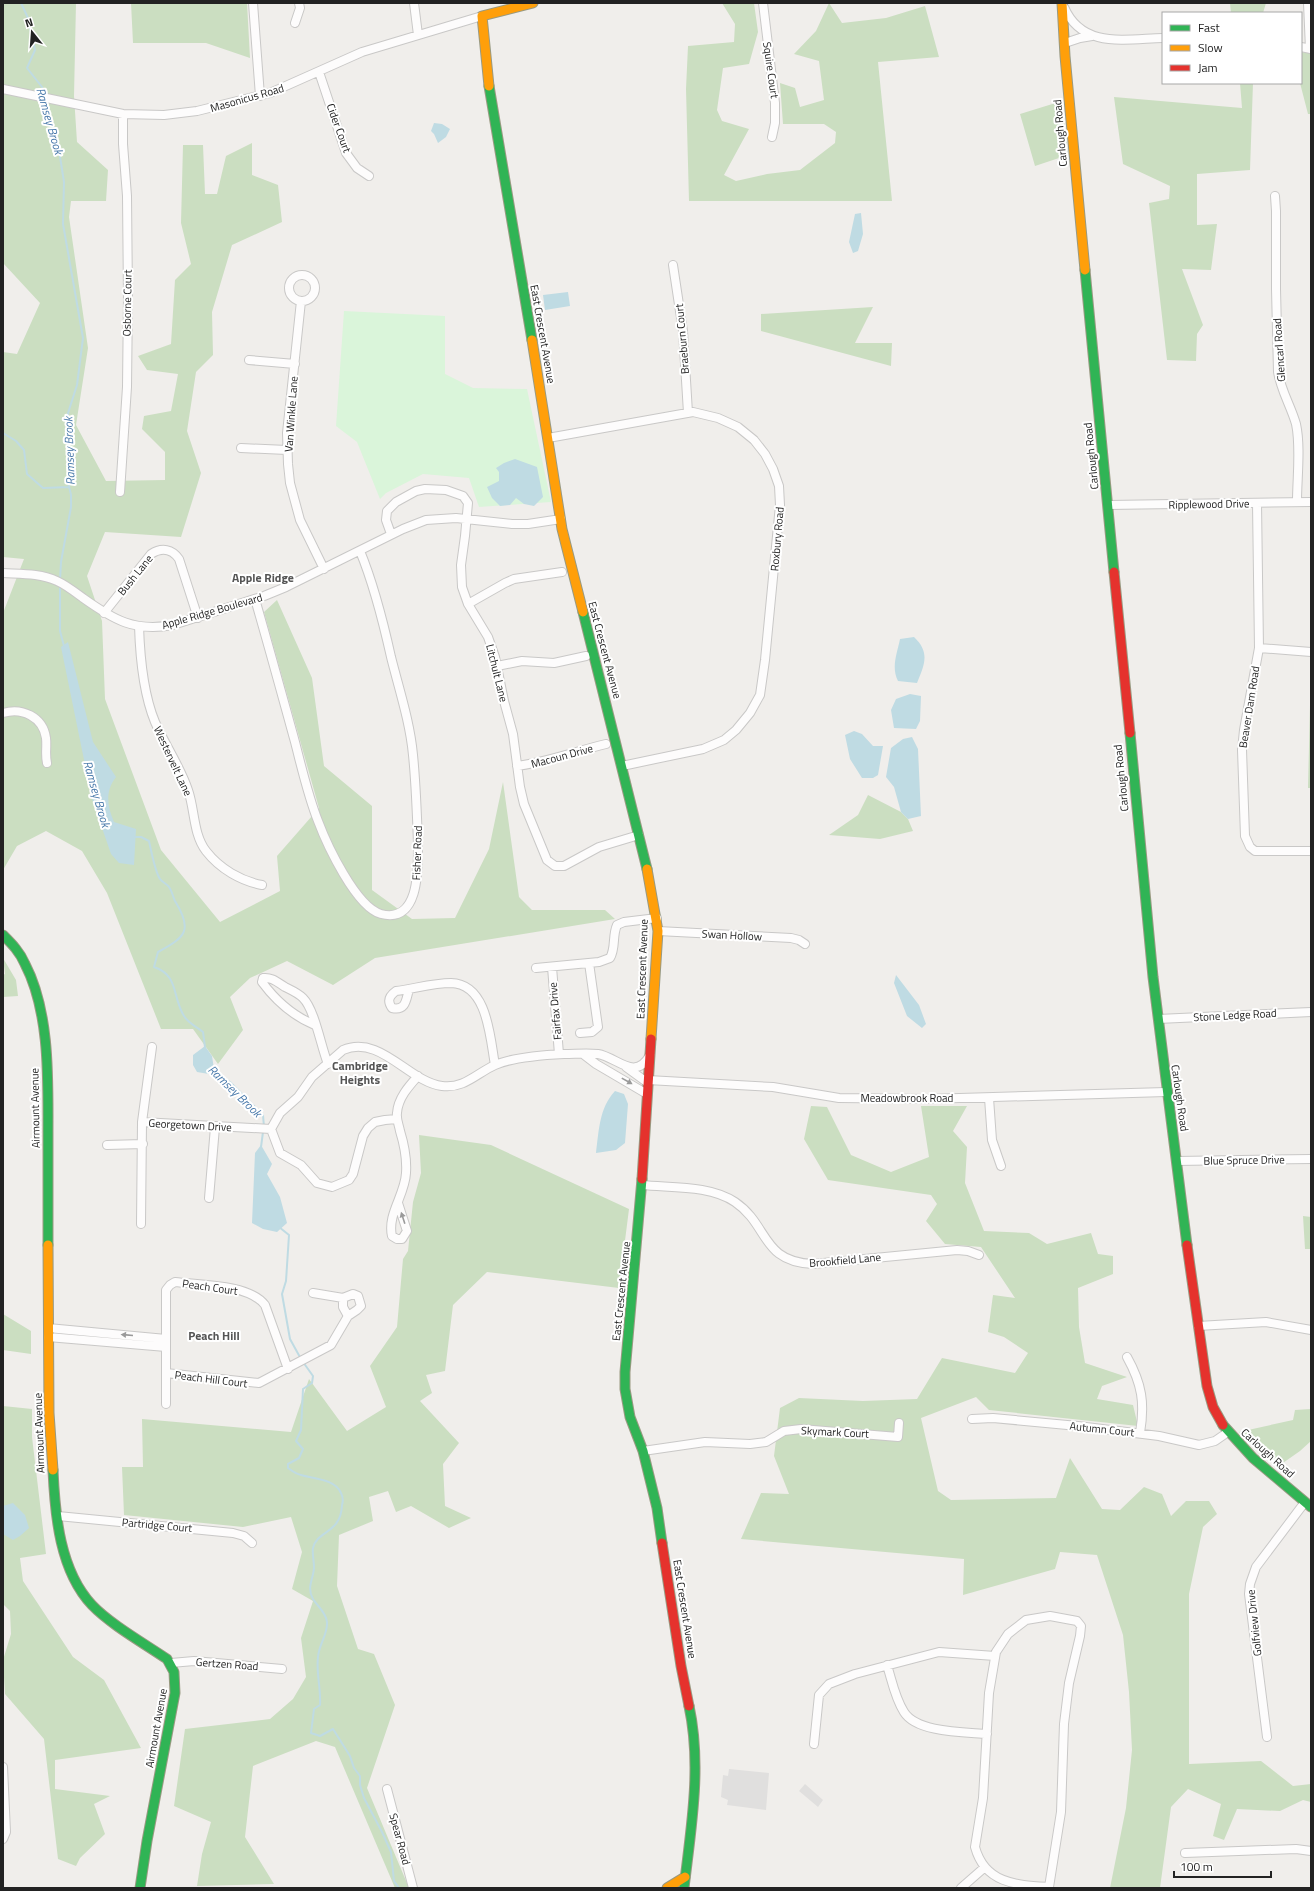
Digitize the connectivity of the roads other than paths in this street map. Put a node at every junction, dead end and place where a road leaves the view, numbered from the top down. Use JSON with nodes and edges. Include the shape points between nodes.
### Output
{"nodes":[{"id":1,"x":253,"y":3,"type":"edge"},
{"id":2,"x":299,"y":3,"type":"edge"},
{"id":3,"x":414,"y":3,"type":"edge"},
{"id":4,"x":533,"y":3,"type":"edge"},
{"id":5,"x":763,"y":3,"type":"edge"},
{"id":6,"x":1308,"y":3,"type":"edge"},
{"id":7,"x":1062,"y":4,"type":"edge"},
{"id":8,"x":482,"y":16,"type":"junction"},
{"id":9,"x":295,"y":23,"type":"dead end"},
{"id":10,"x":418,"y":35,"type":"junction"},
{"id":11,"x":1092,"y":36,"type":"junction"},
{"id":12,"x":1162,"y":38,"type":"edge"},
{"id":13,"x":1065,"y":43,"type":"junction"},
{"id":14,"x":1311,"y":49,"type":"edge"},
{"id":15,"x":319,"y":72,"type":"junction"},
{"id":16,"x":3,"y":89,"type":"edge"},
{"id":17,"x":260,"y":96,"type":"junction"},
{"id":18,"x":124,"y":114,"type":"junction"},
{"id":19,"x":772,"y":137,"type":"dead end"},
{"id":20,"x":369,"y":176,"type":"dead end"},
{"id":21,"x":1274,"y":196,"type":"dead end"},
{"id":22,"x":673,"y":265,"type":"dead end"},
{"id":23,"x":301,"y":301,"type":"dead end"},
{"id":24,"x":249,"y":360,"type":"dead end"},
{"id":25,"x":295,"y":364,"type":"junction"},
{"id":26,"x":688,"y":413,"type":"junction"},
{"id":27,"x":548,"y":438,"type":"junction"},
{"id":28,"x":241,"y":448,"type":"dead end"},
{"id":29,"x":287,"y":450,"type":"junction"},
{"id":30,"x":120,"y":492,"type":"dead end"},
{"id":31,"x":1297,"y":502,"type":"junction"},
{"id":32,"x":1311,"y":502,"type":"edge"},
{"id":33,"x":1257,"y":503,"type":"junction"},
{"id":34,"x":1108,"y":505,"type":"junction"},
{"id":35,"x":467,"y":519,"type":"junction"},
{"id":36,"x":561,"y":519,"type":"junction"},
{"id":37,"x":391,"y":534,"type":"junction"},
{"id":38,"x":360,"y":550,"type":"junction"},
{"id":39,"x":324,"y":568,"type":"junction"},
{"id":40,"x":562,"y":572,"type":"dead end"},
{"id":41,"x":3,"y":573,"type":"edge"},
{"id":42,"x":255,"y":599,"type":"junction"},
{"id":43,"x":468,"y":604,"type":"junction"},
{"id":44,"x":104,"y":613,"type":"junction"},
{"id":45,"x":198,"y":618,"type":"junction"},
{"id":46,"x":139,"y":626,"type":"junction"},
{"id":47,"x":1259,"y":648,"type":"junction"},
{"id":48,"x":1311,"y":652,"type":"edge"},
{"id":49,"x":586,"y":656,"type":"dead end"},
{"id":50,"x":497,"y":666,"type":"junction"},
{"id":51,"x":3,"y":713,"type":"edge"},
{"id":52,"x":606,"y":744,"type":"dead end"},
{"id":53,"x":47,"y":763,"type":"dead end"},
{"id":54,"x":517,"y":766,"type":"junction"},
{"id":55,"x":622,"y":766,"type":"junction"},
{"id":56,"x":639,"y":835,"type":"junction"},
{"id":57,"x":1311,"y":851,"type":"edge"},
{"id":58,"x":262,"y":885,"type":"dead end"},
{"id":59,"x":657,"y":918,"type":"junction"},
{"id":60,"x":658,"y":931,"type":"junction"},
{"id":61,"x":3,"y":935,"type":"edge"},
{"id":62,"x":805,"y":944,"type":"dead end"},
{"id":63,"x":589,"y":963,"type":"junction"},
{"id":64,"x":552,"y":967,"type":"junction"},
{"id":65,"x":536,"y":968,"type":"dead end"},
{"id":66,"x":409,"y":989,"type":"dead end"},
{"id":67,"x":1311,"y":1012,"type":"edge"},
{"id":68,"x":1158,"y":1019,"type":"junction"},
{"id":69,"x":315,"y":1025,"type":"junction"},
{"id":70,"x":580,"y":1033,"type":"dead end"},
{"id":71,"x":152,"y":1047,"type":"dead end"},
{"id":72,"x":559,"y":1054,"type":"junction"},
{"id":73,"x":583,"y":1054,"type":"junction"},
{"id":74,"x":650,"y":1055,"type":"junction"},
{"id":75,"x":328,"y":1064,"type":"junction"},
{"id":76,"x":496,"y":1065,"type":"junction"},
{"id":77,"x":626,"y":1067,"type":"junction"},
{"id":78,"x":418,"y":1076,"type":"junction"},
{"id":79,"x":648,"y":1082,"type":"junction"},
{"id":80,"x":1166,"y":1092,"type":"junction"},
{"id":81,"x":647,"y":1094,"type":"junction"},
{"id":82,"x":989,"y":1098,"type":"junction"},
{"id":83,"x":398,"y":1119,"type":"junction"},
{"id":84,"x":142,"y":1122,"type":"junction"},
{"id":85,"x":215,"y":1126,"type":"junction"},
{"id":86,"x":272,"y":1129,"type":"junction"},
{"id":87,"x":142,"y":1144,"type":"junction"},
{"id":88,"x":107,"y":1145,"type":"dead end"},
{"id":89,"x":1311,"y":1159,"type":"edge"},
{"id":90,"x":1178,"y":1161,"type":"junction"},
{"id":91,"x":1001,"y":1166,"type":"dead end"},
{"id":92,"x":642,"y":1185,"type":"junction"},
{"id":93,"x":209,"y":1198,"type":"dead end"},
{"id":94,"x":398,"y":1203,"type":"dead end"},
{"id":95,"x":141,"y":1224,"type":"dead end"},
{"id":96,"x":979,"y":1255,"type":"dead end"},
{"id":97,"x":313,"y":1294,"type":"dead end"},
{"id":98,"x":343,"y":1298,"type":"junction"},
{"id":99,"x":348,"y":1316,"type":"junction"},
{"id":100,"x":1198,"y":1326,"type":"junction"},
{"id":101,"x":1311,"y":1330,"type":"edge"},
{"id":102,"x":48,"y":1333,"type":"junction"},
{"id":103,"x":166,"y":1343,"type":"junction"},
{"id":104,"x":1126,"y":1357,"type":"dead end"},
{"id":105,"x":288,"y":1369,"type":"junction"},
{"id":106,"x":166,"y":1373,"type":"junction"},
{"id":107,"x":166,"y":1404,"type":"dead end"},
{"id":108,"x":972,"y":1419,"type":"dead end"},
{"id":109,"x":899,"y":1423,"type":"dead end"},
{"id":110,"x":1228,"y":1432,"type":"junction"},
{"id":111,"x":1140,"y":1433,"type":"junction"},
{"id":112,"x":643,"y":1451,"type":"junction"},
{"id":113,"x":1308,"y":1505,"type":"edge"},
{"id":114,"x":58,"y":1516,"type":"junction"},
{"id":115,"x":252,"y":1543,"type":"dead end"},
{"id":116,"x":995,"y":1656,"type":"junction"},
{"id":117,"x":171,"y":1663,"type":"junction"},
{"id":118,"x":887,"y":1666,"type":"junction"},
{"id":119,"x":282,"y":1669,"type":"dead end"},
{"id":120,"x":987,"y":1734,"type":"junction"},
{"id":121,"x":1267,"y":1737,"type":"dead end"},
{"id":122,"x":814,"y":1744,"type":"dead end"},
{"id":123,"x":3,"y":1767,"type":"edge"},
{"id":124,"x":387,"y":1789,"type":"dead end"},
{"id":125,"x":3,"y":1839,"type":"edge"},
{"id":126,"x":1311,"y":1851,"type":"edge"},
{"id":127,"x":1185,"y":1853,"type":"dead end"},
{"id":128,"x":985,"y":1867,"type":"junction"},
{"id":129,"x":685,"y":1877,"type":"junction"},
{"id":130,"x":140,"y":1888,"type":"edge"},
{"id":131,"x":413,"y":1888,"type":"edge"},
{"id":132,"x":667,"y":1888,"type":"edge"},
{"id":133,"x":684,"y":1888,"type":"edge"},
{"id":134,"x":961,"y":1888,"type":"edge"},
{"id":135,"x":1052,"y":1888,"type":"edge"}],
"edges":[{"from":1,"to":17,"type":"street"},
{"from":2,"to":9,"type":"street"},
{"from":3,"to":10,"type":"street"},
{"from":4,"to":8,"type":"street"},
{"from":5,"to":19,"type":"street","name":"Squire Court","via":[[775,103]]},
{"from":6,"to":14,"type":"street"},
{"from":7,"to":11,"type":"street","via":[[1073,24]]},
{"from":7,"to":13,"type":"street","name":"Carlough Road"},
{"from":8,"to":10,"type":"street","name":"Masonicus Road"},
{"from":8,"to":27,"type":"street","name":"East Crescent Avenue","via":[[489,91]]},
{"from":10,"to":15,"type":"street","name":"Masonicus Road","via":[[362,52]]},
{"from":11,"to":12,"type":"street","via":[[1121,40]]},
{"from":11,"to":13,"type":"street"},
{"from":13,"to":34,"type":"street","name":"Carlough Road"},
{"from":15,"to":17,"type":"street","name":"Masonicus Road"},
{"from":15,"to":20,"type":"street","name":"Cider Court","via":[[346,153],[357,168]]},
{"from":16,"to":18,"type":"street","name":"Masonicus Road"},
{"from":17,"to":18,"type":"street","name":"Masonicus Road","via":[[217,108],[190,112],[164,115]]},
{"from":18,"to":30,"type":"street","name":"Osborne Court","via":[[128,298],[127,386]]},
{"from":21,"to":31,"type":"street","name":"Glencarl Road","via":[[1278,372],[1297,434]]},
{"from":22,"to":26,"type":"street","name":"Braeburn Court","via":[[683,331]]},
{"from":23,"to":25,"type":"street","name":"Van Winkle Lane"},
{"from":24,"to":25,"type":"street"},
{"from":25,"to":29,"type":"street","name":"Van Winkle Lane"},
{"from":26,"to":27,"type":"street","name":"Roxbury Road"},
{"from":26,"to":55,"type":"street","name":"Roxbury Road","via":[[718,418],[738,427],[766,454],[779,486],[780,505],[774,573],[760,695],[750,713],[724,740],[703,749]]},
{"from":27,"to":36,"type":"street","name":"East Crescent Avenue"},
{"from":28,"to":29,"type":"street"},
{"from":29,"to":39,"type":"street","name":"Van Winkle Lane","via":[[290,483],[297,510]]},
{"from":31,"to":32,"type":"street","name":"Ripplewood Drive"},
{"from":31,"to":33,"type":"street","name":"Ripplewood Drive"},
{"from":33,"to":34,"type":"street","name":"Ripplewood Drive"},
{"from":33,"to":47,"type":"street","name":"Beaver Dam Road"},
{"from":34,"to":68,"type":"street","name":"Carlough Road","via":[[1130,752]]},
{"from":35,"to":36,"type":"street","name":"Apple Ridge Boulevard","via":[[512,524]]},
{"from":35,"to":37,"type":"street","name":"Apple Ridge Boulevard","via":[[426,520]]},
{"from":35,"to":37,"type":"street","name":"Litchult Lane","via":[[468,503],[463,496],[446,490],[425,489],[404,496],[390,506],[385,515]]},
{"from":35,"to":43,"type":"street","name":"Litchult Lane","via":[[460,576]]},
{"from":36,"to":55,"type":"street","name":"East Crescent Avenue","via":[[578,597]]},
{"from":37,"to":38,"type":"street","name":"Apple Ridge Boulevard"},
{"from":38,"to":39,"type":"street","name":"Apple Ridge Boulevard"},
{"from":38,"to":42,"type":"street","name":"Fisher Road","via":[[383,624],[413,754],[418,819],[418,865],[413,898],[400,912],[383,914],[368,908],[353,889],[326,841],[311,801]]},
{"from":39,"to":42,"type":"street","name":"Apple Ridge Boulevard"},
{"from":40,"to":43,"type":"street","via":[[514,579]]},
{"from":41,"to":44,"type":"street","name":"Apple Ridge Boulevard","via":[[36,575],[58,581]]},
{"from":42,"to":45,"type":"street","name":"Apple Ridge Boulevard"},
{"from":43,"to":50,"type":"street","name":"Litchult Lane","via":[[488,637]]},
{"from":44,"to":45,"type":"street","name":"Bush Lane","via":[[151,554],[166,549],[176,554],[179,559]]},
{"from":44,"to":46,"type":"street","name":"Apple Ridge Boulevard","via":[[124,623]]},
{"from":45,"to":46,"type":"street","name":"Apple Ridge Boulevard","via":[[160,627]]},
{"from":46,"to":58,"type":"street","name":"Westervelt Lane","via":[[140,650],[150,709],[184,779],[200,842],[207,852],[234,876]]},
{"from":47,"to":48,"type":"street"},
{"from":47,"to":57,"type":"street","name":"Beaver Dam Road","via":[[1243,737],[1245,836],[1255,851]]},
{"from":49,"to":50,"type":"street","via":[[554,663],[522,660]]},
{"from":50,"to":54,"type":"street","name":"Litchult Lane","via":[[513,734]]},
{"from":51,"to":53,"type":"street","via":[[18,711],[37,720],[44,732]]},
{"from":52,"to":54,"type":"street","name":"Macoun Drive","via":[[548,761]]},
{"from":54,"to":56,"type":"street","name":"Litchult Lane","via":[[524,804],[550,864],[564,866],[599,847]]},
{"from":55,"to":56,"type":"street","name":"East Crescent Avenue"},
{"from":56,"to":59,"type":"street","name":"East Crescent Avenue"},
{"from":59,"to":60,"type":"street","name":"East Crescent Avenue"},
{"from":59,"to":63,"type":"street","name":"Fairfax Drive","via":[[617,925],[614,932],[613,954],[610,958]]},
{"from":60,"to":62,"type":"street","name":"Swan Hollow","via":[[791,938]]},
{"from":60,"to":74,"type":"street","name":"East Crescent Avenue"},
{"from":61,"to":102,"type":"street","name":"Airmount Avenue","via":[[21,953],[30,972],[46,1052]]},
{"from":63,"to":64,"type":"street","name":"Fairfax Drive"},
{"from":63,"to":70,"type":"street","via":[[598,1027],[592,1032]]},
{"from":64,"to":65,"type":"street","name":"Fairfax Drive"},
{"from":64,"to":72,"type":"street","name":"Fairfax Drive"},
{"from":66,"to":76,"type":"street","via":[[450,983],[466,987],[476,995],[484,1007]]},
{"from":67,"to":68,"type":"street","name":"Stone Ledge Road"},
{"from":68,"to":80,"type":"street","name":"Carlough Road"},
{"from":69,"to":69,"type":"street","via":[[307,1003],[302,997],[274,979],[263,978],[262,982],[271,994],[289,1011]]},
{"from":69,"to":75,"type":"street"},
{"from":71,"to":84,"type":"street"},
{"from":72,"to":73,"type":"street"},
{"from":72,"to":76,"type":"street"},
{"from":73,"to":77,"type":"street","via":[[609,1057]]},
{"from":73,"to":81,"type":"street","one_way":true},
{"from":74,"to":77,"type":"street","via":[[639,1067]]},
{"from":74,"to":79,"type":"street","name":"East Crescent Avenue"},
{"from":75,"to":78,"type":"street","via":[[343,1050],[356,1046],[376,1052]]},
{"from":75,"to":86,"type":"street","via":[[312,1077],[298,1097],[280,1113]]},
{"from":76,"to":78,"type":"street","via":[[469,1082],[452,1087],[432,1084]]},
{"from":77,"to":79,"type":"street"},
{"from":78,"to":83,"type":"street","via":[[401,1099]]},
{"from":79,"to":81,"type":"street","name":"East Crescent Avenue"},
{"from":79,"to":82,"type":"street","name":"Meadowbrook Road","via":[[772,1087],[839,1098]]},
{"from":80,"to":82,"type":"street","name":"Meadowbrook Road"},
{"from":80,"to":90,"type":"street","name":"Carlough Road"},
{"from":81,"to":92,"type":"street","name":"East Crescent Avenue"},
{"from":82,"to":91,"type":"street","via":[[992,1140]]},
{"from":83,"to":86,"type":"street","via":[[375,1122],[368,1128],[363,1136],[353,1174],[349,1180],[332,1187],[317,1184],[301,1165],[280,1153]]},
{"from":83,"to":94,"type":"street","via":[[405,1149],[406,1172]]},
{"from":84,"to":85,"type":"street","name":"Georgetown Drive"},
{"from":84,"to":87,"type":"street","name":"Georgetown Drive"},
{"from":85,"to":86,"type":"street","name":"Georgetown Drive"},
{"from":85,"to":93,"type":"street"},
{"from":87,"to":88,"type":"street","name":"Georgetown Drive"},
{"from":87,"to":95,"type":"street"},
{"from":89,"to":90,"type":"street","name":"Blue Spruce Drive"},
{"from":90,"to":100,"type":"street","name":"Carlough Road"},
{"from":92,"to":96,"type":"street","name":"Brookfield Lane","via":[[707,1191],[726,1197],[743,1208],[776,1252],[800,1264],[957,1250]]},
{"from":92,"to":112,"type":"street","name":"East Crescent Avenue","via":[[625,1372],[630,1416]]},
{"from":97,"to":98,"type":"street","name":"Peach Hill Court"},
{"from":98,"to":99,"type":"street","via":[[343,1307]]},
{"from":98,"to":99,"type":"street","name":"Peach Hill Court","via":[[353,1294],[358,1296],[360,1301],[361,1306]]},
{"from":99,"to":105,"type":"street","name":"Peach Hill Court","via":[[331,1345]]},
{"from":100,"to":101,"type":"street","via":[[1266,1322]]},
{"from":100,"to":110,"type":"street","name":"Carlough Road","via":[[1210,1399]]},
{"from":102,"to":103,"type":"street"},
{"from":102,"to":114,"type":"street","name":"Airmount Avenue","via":[[51,1451]]},
{"from":103,"to":105,"type":"street","name":"Peach Court","via":[[166,1290],[170,1284],[175,1282],[228,1288],[248,1293],[260,1299],[265,1305]]},
{"from":103,"to":106,"type":"street","name":"Peach Hill Court"},
{"from":104,"to":111,"type":"street","via":[[1140,1388],[1143,1407]]},
{"from":105,"to":106,"type":"street","name":"Peach Hill Court","via":[[266,1381],[252,1384]]},
{"from":106,"to":107,"type":"street","name":"Peach Hill Court"},
{"from":108,"to":111,"type":"street","name":"Autumn Court","via":[[993,1418]]},
{"from":109,"to":112,"type":"street","name":"Skymark Court","via":[[898,1437],[801,1430],[784,1431],[766,1442],[704,1442]]},
{"from":110,"to":111,"type":"street","name":"Autumn Court","via":[[1215,1441],[1199,1444]]},
{"from":110,"to":113,"type":"street","name":"Carlough Road","via":[[1239,1445]]},
{"from":112,"to":129,"type":"street","name":"East Crescent Avenue","via":[[657,1508],[681,1666],[694,1729],[695,1789]]},
{"from":113,"to":121,"type":"street","name":"Golfview Drive","via":[[1256,1567],[1250,1584],[1249,1594]]},
{"from":114,"to":115,"type":"street","name":"Partridge Court","via":[[234,1533],[244,1536]]},
{"from":114,"to":117,"type":"street","name":"Airmount Avenue","via":[[65,1560],[84,1595],[102,1614]]},
{"from":116,"to":118,"type":"street","via":[[939,1652]]},
{"from":116,"to":120,"type":"street","via":[[988,1693]]},
{"from":116,"to":135,"type":"street","via":[[1008,1634],[1026,1620],[1050,1616],[1080,1623],[1080,1636],[1069,1683],[1064,1724],[1061,1812]]},
{"from":117,"to":119,"type":"street","name":"Gertzen Road","via":[[194,1661]]},
{"from":117,"to":130,"type":"street","name":"Airmount Avenue","via":[[175,1680],[174,1698]]},
{"from":118,"to":120,"type":"street","via":[[905,1714],[923,1726],[936,1730]]},
{"from":118,"to":122,"type":"street","via":[[829,1684],[819,1695]]},
{"from":120,"to":128,"type":"street","via":[[983,1798],[975,1847]]},
{"from":123,"to":125,"type":"street","via":[[6,1832]]},
{"from":124,"to":131,"type":"street","name":"Spear Road"},
{"from":126,"to":127,"type":"street","via":[[1296,1849]]},
{"from":128,"to":134,"type":"street"},
{"from":128,"to":135,"type":"street","via":[[1000,1880],[1016,1885]]},
{"from":129,"to":132,"type":"street"},
{"from":129,"to":133,"type":"street","name":"East Crescent Avenue"}]}
